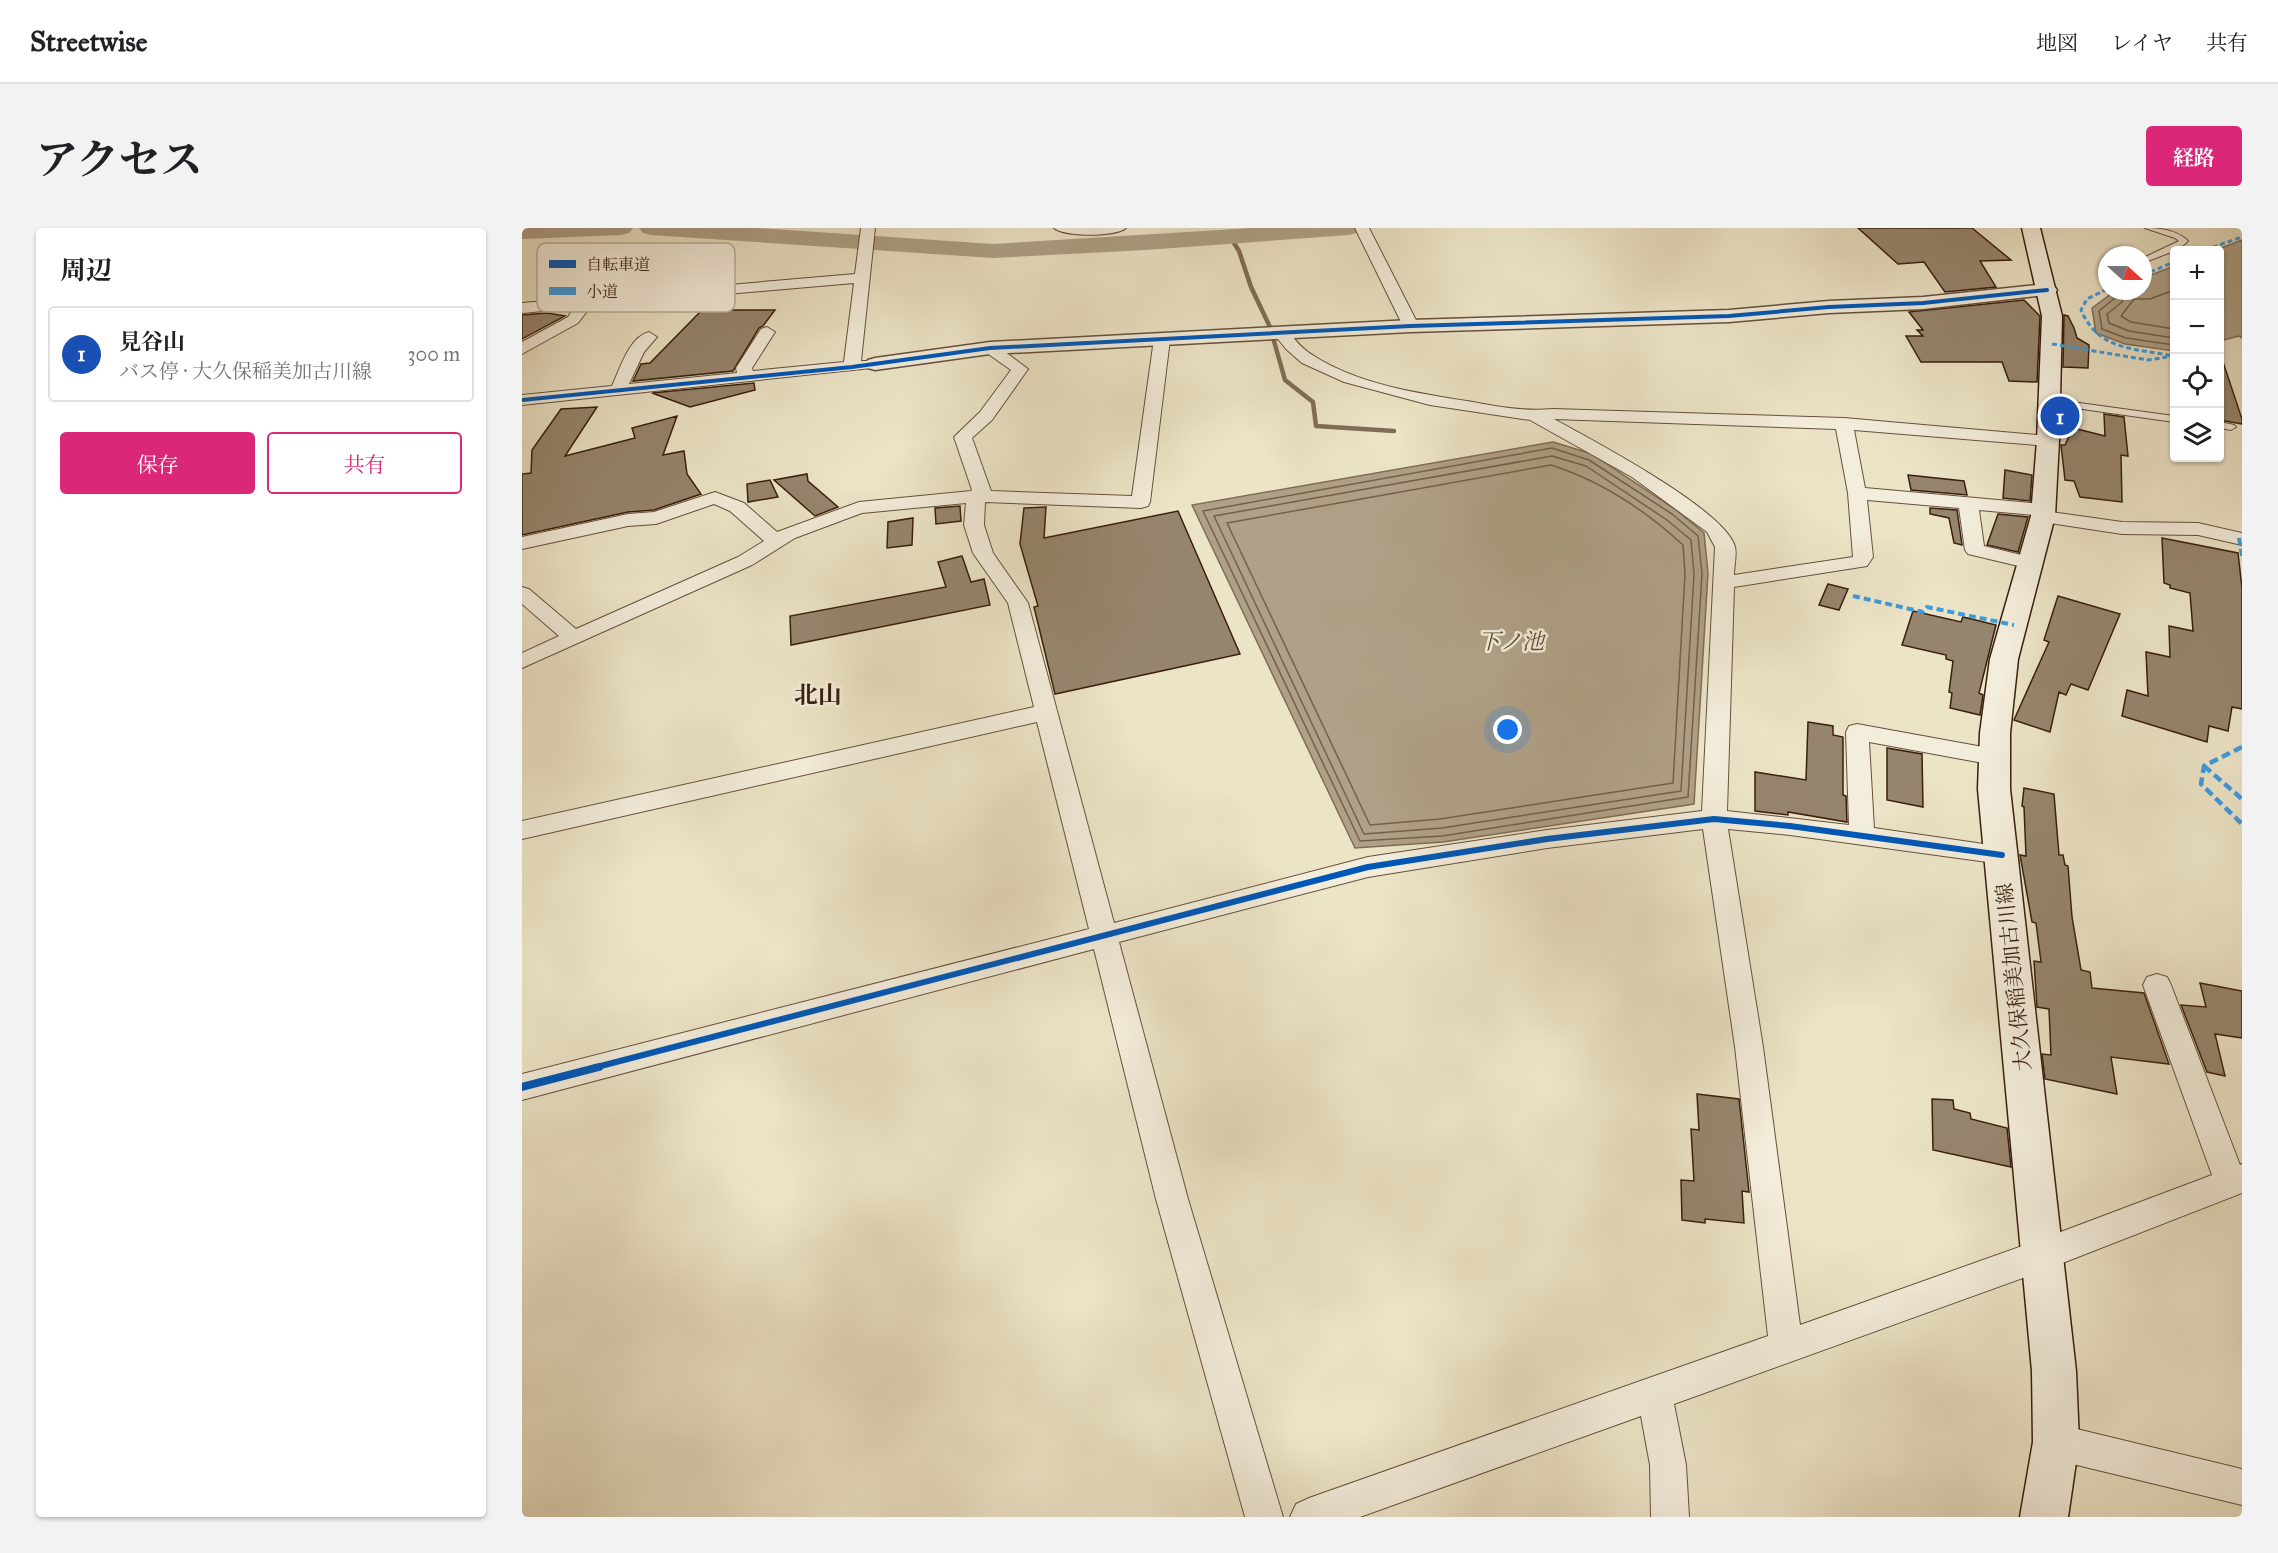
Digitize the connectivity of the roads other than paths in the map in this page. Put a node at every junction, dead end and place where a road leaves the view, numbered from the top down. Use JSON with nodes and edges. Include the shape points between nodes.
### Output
{"nodes":[{"id":1,"x":868,"y":228,"type":"edge"},
{"id":2,"x":1061,"y":228,"type":"edge"},
{"id":3,"x":1109,"y":228,"type":"edge"},
{"id":4,"x":1119,"y":228,"type":"edge"},
{"id":5,"x":2031,"y":228,"type":"edge"},
{"id":6,"x":2149,"y":228,"type":"edge"},
{"id":7,"x":1364,"y":233,"type":"edge"},
{"id":8,"x":2152,"y":257,"type":"edge"},
{"id":9,"x":864,"y":272,"type":"junction"},
{"id":10,"x":735,"y":286,"type":"edge"},
{"id":11,"x":2047,"y":290,"type":"junction"},
{"id":12,"x":537,"y":307,"type":"edge"},
{"id":13,"x":522,"y":308,"type":"edge"},
{"id":14,"x":579,"y":312,"type":"edge"},
{"id":15,"x":1411,"y":326,"type":"junction"},
{"id":16,"x":767,"y":332,"type":"dead end"},
{"id":17,"x":1282,"y":334,"type":"junction"},
{"id":18,"x":649,"y":337,"type":"dead end"},
{"id":19,"x":1161,"y":339,"type":"junction"},
{"id":20,"x":990,"y":348,"type":"junction"},
{"id":21,"x":522,"y":349,"type":"edge"},
{"id":22,"x":875,"y":364,"type":"joint"},
{"id":23,"x":852,"y":367,"type":"junction"},
{"id":24,"x":746,"y":378,"type":"junction"},
{"id":25,"x":618,"y":390,"type":"junction"},
{"id":26,"x":522,"y":400,"type":"edge"},
{"id":27,"x":2050,"y":402,"type":"junction"},
{"id":28,"x":1535,"y":416,"type":"junction"},
{"id":29,"x":2170,"y":418,"type":"edge"},
{"id":30,"x":1844,"y":423,"type":"junction"},
{"id":31,"x":2224,"y":426,"type":"edge"},
{"id":32,"x":2231,"y":427,"type":"dead end"},
{"id":33,"x":2048,"y":441,"type":"junction"},
{"id":34,"x":1857,"y":493,"type":"junction"},
{"id":35,"x":976,"y":496,"type":"junction"},
{"id":36,"x":1968,"y":502,"type":"junction"},
{"id":37,"x":2043,"y":513,"type":"junction"},
{"id":38,"x":2242,"y":538,"type":"edge"},
{"id":39,"x":776,"y":541,"type":"junction"},
{"id":40,"x":522,"y":543,"type":"edge"},
{"id":41,"x":2031,"y":563,"type":"junction"},
{"id":42,"x":1725,"y":582,"type":"junction"},
{"id":43,"x":522,"y":594,"type":"edge"},
{"id":44,"x":572,"y":637,"type":"junction"},
{"id":45,"x":522,"y":661,"type":"edge"},
{"id":46,"x":1046,"y":712,"type":"junction"},
{"id":47,"x":1994,"y":757,"type":"junction"},
{"id":48,"x":1714,"y":819,"type":"junction"},
{"id":49,"x":522,"y":830,"type":"edge"},
{"id":50,"x":1862,"y":836,"type":"junction"},
{"id":51,"x":2002,"y":855,"type":"junction"},
{"id":52,"x":1105,"y":936,"type":"junction"},
{"id":53,"x":2157,"y":985,"type":"dead end"},
{"id":54,"x":522,"y":1087,"type":"edge"},
{"id":55,"x":2237,"y":1180,"type":"edge"},
{"id":56,"x":2042,"y":1256,"type":"junction"},
{"id":57,"x":1786,"y":1345,"type":"junction"},
{"id":58,"x":1654,"y":1393,"type":"junction"},
{"id":59,"x":2056,"y":1442,"type":"junction"},
{"id":60,"x":2242,"y":1487,"type":"edge"},
{"id":61,"x":2051,"y":1510,"type":"edge"},
{"id":62,"x":1264,"y":1517,"type":"edge"},
{"id":63,"x":1310,"y":1517,"type":"edge"},
{"id":64,"x":1670,"y":1517,"type":"edge"}],
"edges":[{"from":1,"to":9,"type":"street"},
{"from":2,"to":3,"type":"street"},
{"from":3,"to":4,"type":"street"},
{"from":5,"to":11,"type":"main road","name":"大久保稲美加古川線"},
{"from":6,"to":8,"type":"lane","via":[[2184,241]]},
{"from":7,"to":15,"type":"street"},
{"from":9,"to":10,"type":"street"},
{"from":9,"to":23,"type":"street"},
{"from":11,"to":15,"type":"main road","via":[[1729,316]]},
{"from":11,"to":27,"type":"main road","name":"大久保稲美加古川線","via":[[2052,316]]},
{"from":12,"to":13,"type":"street"},
{"from":14,"to":21,"type":"street","via":[[573,320]]},
{"from":15,"to":17,"type":"main road"},
{"from":16,"to":24,"type":"street","via":[[744,368]]},
{"from":17,"to":19,"type":"main road"},
{"from":17,"to":28,"type":"street","via":[[1312,362],[1407,397]]},
{"from":18,"to":25,"type":"street","via":[[637,350]]},
{"from":19,"to":20,"type":"main road"},
{"from":19,"to":35,"type":"street","via":[[1141,502]]},
{"from":20,"to":22,"type":"main road"},
{"from":20,"to":35,"type":"street","via":[[1020,369],[986,416],[963,437],[982,491]]},
{"from":22,"to":23,"type":"street"},
{"from":23,"to":24,"type":"street"},
{"from":24,"to":25,"type":"street"},
{"from":25,"to":26,"type":"street"},
{"from":27,"to":29,"type":"lane"},
{"from":27,"to":33,"type":"main road","name":"大久保稲美加古川線"},
{"from":28,"to":30,"type":"street"},
{"from":28,"to":42,"type":"street","via":[[1638,473],[1715,529],[1725,547]]},
{"from":30,"to":33,"type":"street"},
{"from":30,"to":34,"type":"street"},
{"from":31,"to":32,"type":"lane"},
{"from":33,"to":37,"type":"main road","name":"大久保稲美加古川線"},
{"from":34,"to":36,"type":"street"},
{"from":34,"to":42,"type":"street","via":[[1863,557],[1860,562]]},
{"from":35,"to":39,"type":"street","via":[[859,508]]},
{"from":35,"to":46,"type":"street","via":[[974,525],[983,553],[1018,603]]},
{"from":36,"to":37,"type":"street"},
{"from":36,"to":41,"type":"street","via":[[1975,550]]},
{"from":37,"to":38,"type":"street","via":[[2122,528],[2198,529]]},
{"from":37,"to":41,"type":"main road","name":"大久保稲美加古川線"},
{"from":39,"to":40,"type":"street","via":[[738,507],[716,498],[656,518],[628,520]]},
{"from":39,"to":44,"type":"street","via":[[745,561]]},
{"from":41,"to":47,"type":"main road","name":"大久保稲美加古川線","via":[[2004,659]]},
{"from":42,"to":48,"type":"street"},
{"from":43,"to":44,"type":"street"},
{"from":44,"to":45,"type":"street"},
{"from":46,"to":49,"type":"street"},
{"from":46,"to":52,"type":"street"},
{"from":47,"to":50,"type":"street","via":[[1857,732]]},
{"from":47,"to":51,"type":"main road","name":"大久保稲美加古川線"},
{"from":48,"to":50,"type":"street"},
{"from":48,"to":52,"type":"street","via":[[1547,839],[1368,867]]},
{"from":48,"to":57,"type":"street","via":[[1749,1047]]},
{"from":50,"to":51,"type":"street"},
{"from":51,"to":56,"type":"main road","name":"大久保稲美加古川線"},
{"from":52,"to":54,"type":"street"},
{"from":52,"to":62,"type":"street","via":[[1172,1199]]},
{"from":53,"to":55,"type":"street"},
{"from":55,"to":56,"type":"street"},
{"from":56,"to":57,"type":"street"},
{"from":56,"to":59,"type":"main road","name":"大久保稲美加古川線","via":[[2054,1371]]},
{"from":57,"to":58,"type":"street"},
{"from":58,"to":63,"type":"street"},
{"from":58,"to":64,"type":"street","via":[[1668,1465]]},
{"from":59,"to":60,"type":"street"},
{"from":59,"to":61,"type":"main road","name":"大久保稲美加古川線"}]}
